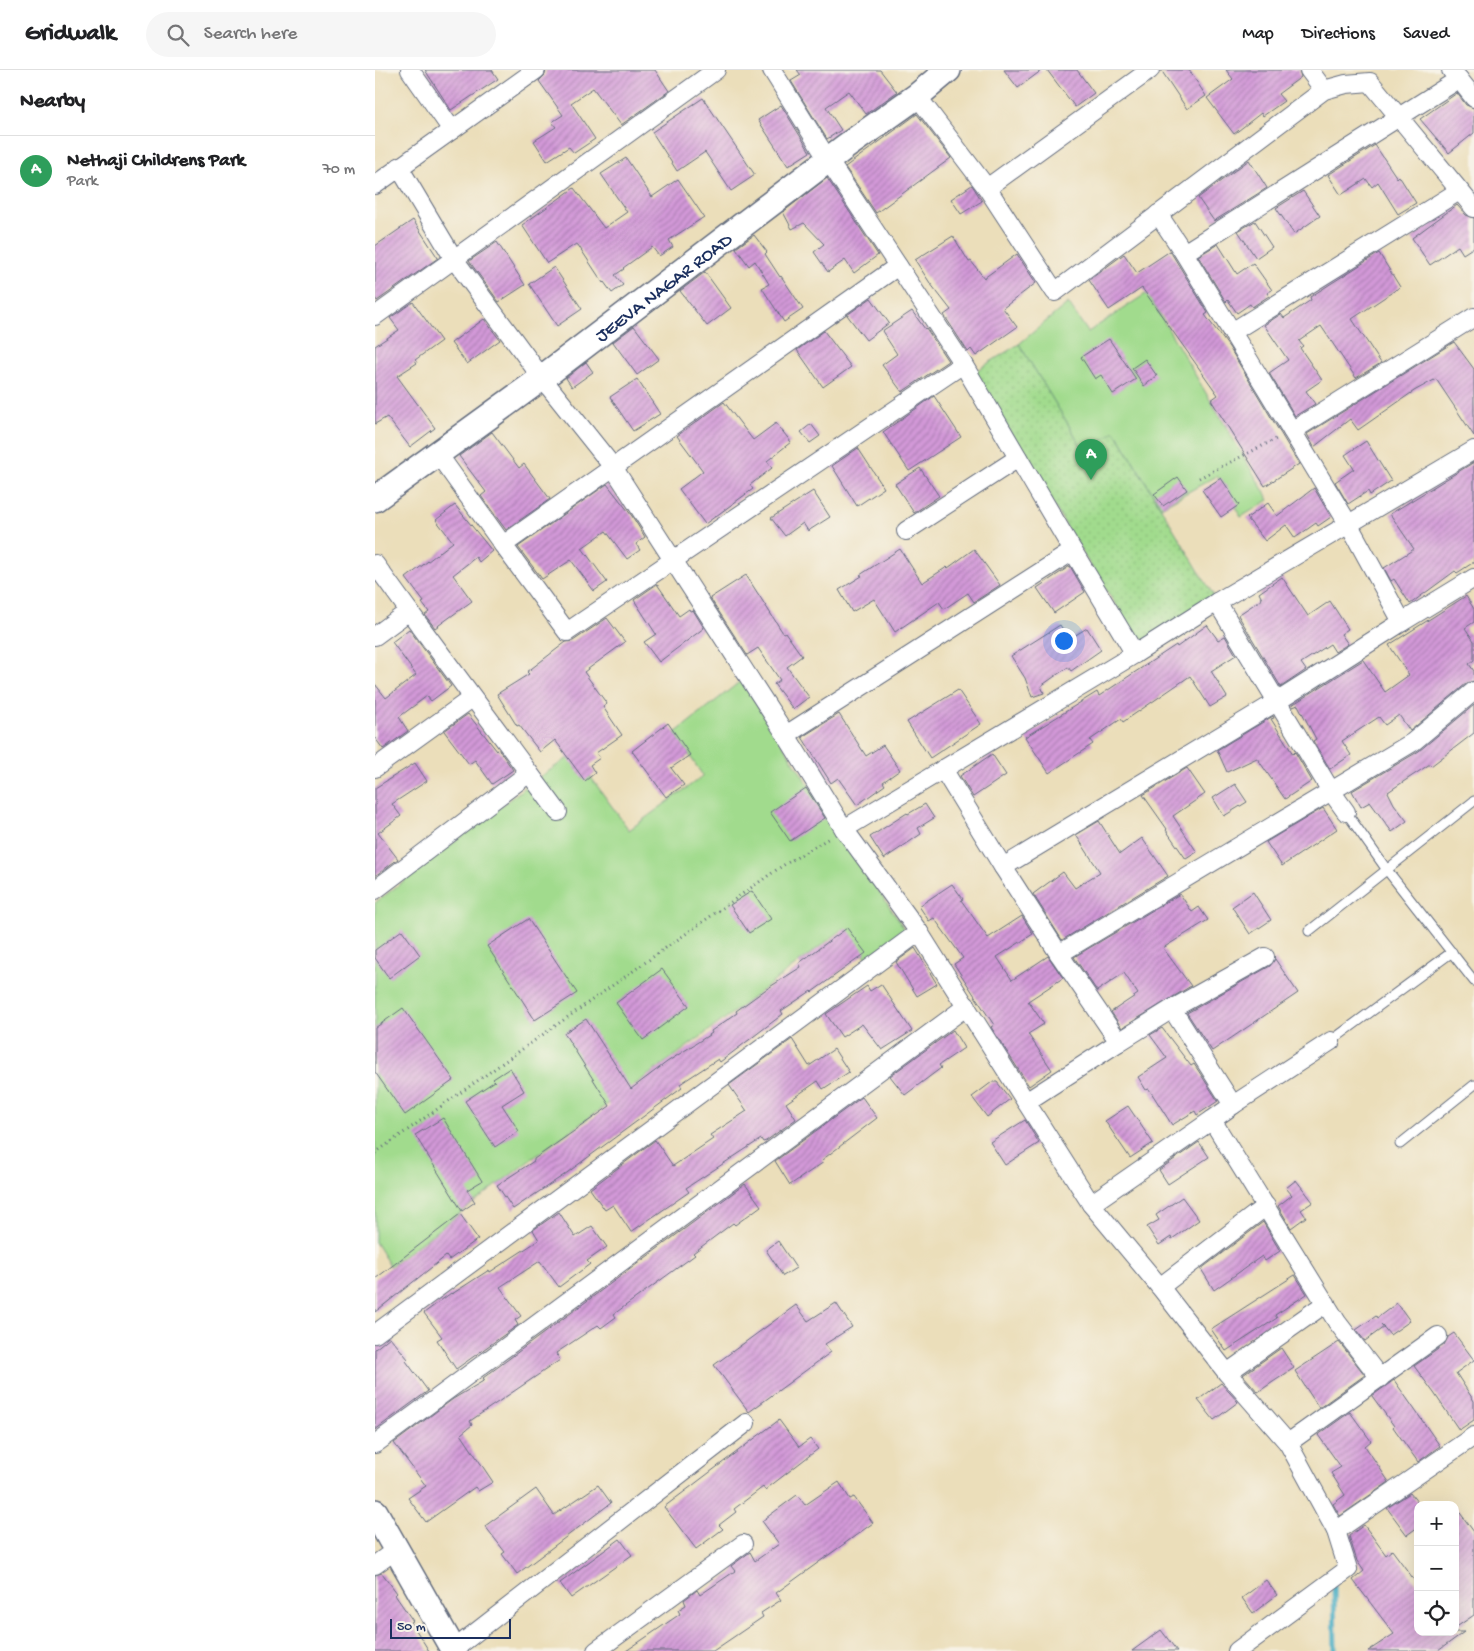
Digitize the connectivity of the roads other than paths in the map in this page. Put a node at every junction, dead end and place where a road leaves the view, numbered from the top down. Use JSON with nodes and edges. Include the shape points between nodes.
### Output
{"nodes":[{"id":1,"x":410,"y":70,"type":"edge"},
{"id":2,"x":536,"y":70,"type":"edge"},
{"id":3,"x":716,"y":70,"type":"edge"},
{"id":4,"x":771,"y":70,"type":"edge"},
{"id":5,"x":948,"y":70,"type":"edge"},
{"id":6,"x":1150,"y":70,"type":"edge"},
{"id":7,"x":1309,"y":70,"type":"edge"},
{"id":8,"x":1455,"y":74,"type":"edge"},
{"id":9,"x":1324,"y":90,"type":"junction"},
{"id":10,"x":917,"y":96,"type":"junction"},
{"id":11,"x":1474,"y":98,"type":"edge"},
{"id":12,"x":1399,"y":118,"type":"junction"},
{"id":13,"x":452,"y":130,"type":"junction"},
{"id":14,"x":828,"y":160,"type":"junction"},
{"id":15,"x":399,"y":167,"type":"junction"},
{"id":16,"x":375,"y":185,"type":"edge"},
{"id":17,"x":987,"y":188,"type":"junction"},
{"id":18,"x":1459,"y":191,"type":"junction"},
{"id":19,"x":1474,"y":208,"type":"edge"},
{"id":20,"x":1158,"y":214,"type":"junction"},
{"id":21,"x":1184,"y":253,"type":"junction"},
{"id":22,"x":454,"y":259,"type":"junction"},
{"id":23,"x":898,"y":266,"type":"junction"},
{"id":24,"x":375,"y":316,"type":"edge"},
{"id":25,"x":1474,"y":317,"type":"edge"},
{"id":26,"x":1232,"y":332,"type":"junction"},
{"id":27,"x":963,"y":364,"type":"junction"},
{"id":28,"x":542,"y":378,"type":"junction"},
{"id":29,"x":1292,"y":431,"type":"junction"},
{"id":30,"x":1474,"y":450,"type":"edge"},
{"id":31,"x":438,"y":454,"type":"junction"},
{"id":32,"x":1018,"y":458,"type":"junction"},
{"id":33,"x":613,"y":468,"type":"junction"},
{"id":34,"x":375,"y":499,"type":"edge"},
{"id":35,"x":1349,"y":525,"type":"junction"},
{"id":36,"x":906,"y":531,"type":"dead end"},
{"id":37,"x":503,"y":545,"type":"junction"},
{"id":38,"x":1073,"y":551,"type":"junction"},
{"id":39,"x":673,"y":560,"type":"junction"},
{"id":40,"x":375,"y":564,"type":"edge"},
{"id":41,"x":1474,"y":578,"type":"edge"},
{"id":42,"x":1217,"y":602,"type":"junction"},
{"id":43,"x":409,"y":611,"type":"junction"},
{"id":44,"x":1402,"y":622,"type":"junction"},
{"id":45,"x":375,"y":636,"type":"edge"},
{"id":46,"x":1135,"y":654,"type":"junction"},
{"id":47,"x":1474,"y":691,"type":"edge"},
{"id":48,"x":472,"y":698,"type":"junction"},
{"id":49,"x":1278,"y":701,"type":"junction"},
{"id":50,"x":786,"y":735,"type":"junction"},
{"id":51,"x":375,"y":768,"type":"edge"},
{"id":52,"x":943,"y":769,"type":"junction"},
{"id":53,"x":529,"y":773,"type":"junction"},
{"id":54,"x":1331,"y":790,"type":"junction"},
{"id":55,"x":1474,"y":801,"type":"edge"},
{"id":56,"x":558,"y":812,"type":"dead end"},
{"id":57,"x":1346,"y":812,"type":"joint"},
{"id":58,"x":845,"y":829,"type":"junction"},
{"id":59,"x":1003,"y":867,"type":"junction"},
{"id":60,"x":1387,"y":870,"type":"junction"},
{"id":61,"x":375,"y":890,"type":"edge"},
{"id":62,"x":1309,"y":931,"type":"dead end"},
{"id":63,"x":919,"y":932,"type":"junction"},
{"id":64,"x":1452,"y":952,"type":"junction"},
{"id":65,"x":1059,"y":954,"type":"junction"},
{"id":66,"x":1265,"y":957,"type":"dead end"},
{"id":67,"x":1474,"y":981,"type":"edge"},
{"id":68,"x":967,"y":1006,"type":"junction"},
{"id":69,"x":1172,"y":1009,"type":"junction"},
{"id":70,"x":1331,"y":1041,"type":"joint"},
{"id":71,"x":1119,"y":1042,"type":"junction"},
{"id":72,"x":1474,"y":1085,"type":"edge"},
{"id":73,"x":1026,"y":1102,"type":"junction"},
{"id":74,"x":1233,"y":1105,"type":"junction"},
{"id":75,"x":1212,"y":1120,"type":"junction"},
{"id":76,"x":1399,"y":1144,"type":"dead end"},
{"id":77,"x":1091,"y":1204,"type":"junction"},
{"id":78,"x":1266,"y":1206,"type":"junction"},
{"id":79,"x":1160,"y":1287,"type":"junction"},
{"id":80,"x":1326,"y":1303,"type":"junction"},
{"id":81,"x":375,"y":1334,"type":"edge"},
{"id":82,"x":1438,"y":1336,"type":"dead end"},
{"id":83,"x":1227,"y":1373,"type":"junction"},
{"id":84,"x":1380,"y":1378,"type":"junction"},
{"id":85,"x":746,"y":1423,"type":"dead end"},
{"id":86,"x":1474,"y":1436,"type":"edge"},
{"id":87,"x":1288,"y":1443,"type":"junction"},
{"id":88,"x":375,"y":1444,"type":"edge"},
{"id":89,"x":375,"y":1512,"type":"edge"},
{"id":90,"x":1336,"y":1531,"type":"junction"},
{"id":91,"x":743,"y":1544,"type":"dead end"},
{"id":92,"x":397,"y":1549,"type":"junction"},
{"id":93,"x":375,"y":1564,"type":"edge"},
{"id":94,"x":454,"y":1651,"type":"edge"},
{"id":95,"x":596,"y":1651,"type":"edge"},
{"id":96,"x":1237,"y":1651,"type":"edge"}],
"edges":[{"from":1,"to":13,"type":"street"},
{"from":2,"to":13,"type":"street"},
{"from":3,"to":22,"type":"street"},
{"from":4,"to":14,"type":"street"},
{"from":5,"to":10,"type":"street","name":"JEEVA NAGAR ROAD"},
{"from":6,"to":17,"type":"street"},
{"from":7,"to":9,"type":"street"},
{"from":8,"to":11,"type":"street"},
{"from":8,"to":12,"type":"street"},
{"from":9,"to":12,"type":"street","via":[[1370,82]]},
{"from":9,"to":20,"type":"street"},
{"from":10,"to":14,"type":"street","name":"JEEVA NAGAR ROAD"},
{"from":10,"to":17,"type":"street"},
{"from":12,"to":18,"type":"street"},
{"from":12,"to":21,"type":"street"},
{"from":13,"to":15,"type":"street"},
{"from":14,"to":23,"type":"street"},
{"from":14,"to":28,"type":"street","name":"JEEVA NAGAR ROAD"},
{"from":15,"to":16,"type":"street"},
{"from":15,"to":22,"type":"street"},
{"from":17,"to":20,"type":"street","via":[[1055,292]]},
{"from":18,"to":19,"type":"street"},
{"from":18,"to":26,"type":"street"},
{"from":20,"to":21,"type":"street"},
{"from":21,"to":26,"type":"street"},
{"from":22,"to":24,"type":"street"},
{"from":22,"to":28,"type":"street"},
{"from":23,"to":27,"type":"street"},
{"from":23,"to":33,"type":"street"},
{"from":25,"to":29,"type":"street"},
{"from":26,"to":29,"type":"street"},
{"from":27,"to":32,"type":"street"},
{"from":27,"to":39,"type":"street"},
{"from":28,"to":31,"type":"street","name":"JEEVA NAGAR ROAD"},
{"from":28,"to":33,"type":"street"},
{"from":29,"to":35,"type":"street"},
{"from":30,"to":35,"type":"street"},
{"from":31,"to":34,"type":"street","name":"JEEVA NAGAR ROAD"},
{"from":31,"to":37,"type":"street"},
{"from":32,"to":36,"type":"street"},
{"from":32,"to":38,"type":"street"},
{"from":33,"to":37,"type":"street"},
{"from":33,"to":39,"type":"street"},
{"from":35,"to":42,"type":"street"},
{"from":35,"to":44,"type":"street"},
{"from":37,"to":39,"type":"street","via":[[567,632]]},
{"from":38,"to":46,"type":"street"},
{"from":38,"to":50,"type":"street"},
{"from":39,"to":50,"type":"street"},
{"from":40,"to":43,"type":"street"},
{"from":41,"to":44,"type":"street"},
{"from":42,"to":46,"type":"street"},
{"from":42,"to":49,"type":"street"},
{"from":43,"to":45,"type":"street"},
{"from":43,"to":48,"type":"street"},
{"from":44,"to":49,"type":"street"},
{"from":46,"to":52,"type":"street"},
{"from":47,"to":54,"type":"street","via":[[1413,742]]},
{"from":48,"to":51,"type":"street"},
{"from":48,"to":53,"type":"street"},
{"from":49,"to":54,"type":"street"},
{"from":49,"to":59,"type":"street"},
{"from":50,"to":58,"type":"street"},
{"from":52,"to":58,"type":"street"},
{"from":52,"to":59,"type":"street"},
{"from":53,"to":56,"type":"street"},
{"from":53,"to":61,"type":"street"},
{"from":54,"to":57,"type":"street"},
{"from":54,"to":65,"type":"street"},
{"from":55,"to":60,"type":"lane"},
{"from":57,"to":60,"type":"lane"},
{"from":58,"to":63,"type":"street"},
{"from":59,"to":65,"type":"street"},
{"from":60,"to":62,"type":"lane"},
{"from":60,"to":64,"type":"lane"},
{"from":63,"to":68,"type":"street"},
{"from":63,"to":81,"type":"street"},
{"from":64,"to":67,"type":"lane"},
{"from":64,"to":70,"type":"lane"},
{"from":65,"to":71,"type":"street"},
{"from":66,"to":69,"type":"street"},
{"from":68,"to":73,"type":"street"},
{"from":68,"to":88,"type":"street"},
{"from":69,"to":71,"type":"street"},
{"from":69,"to":74,"type":"street"},
{"from":70,"to":74,"type":"street"},
{"from":71,"to":73,"type":"street"},
{"from":72,"to":76,"type":"lane"},
{"from":73,"to":77,"type":"street"},
{"from":74,"to":75,"type":"street"},
{"from":75,"to":77,"type":"street"},
{"from":75,"to":78,"type":"street"},
{"from":77,"to":79,"type":"street"},
{"from":78,"to":79,"type":"street"},
{"from":78,"to":80,"type":"street"},
{"from":79,"to":83,"type":"street"},
{"from":80,"to":83,"type":"street"},
{"from":80,"to":84,"type":"street"},
{"from":82,"to":84,"type":"street"},
{"from":83,"to":87,"type":"street"},
{"from":84,"to":87,"type":"street"},
{"from":85,"to":94,"type":"street"},
{"from":86,"to":90,"type":"street"},
{"from":87,"to":90,"type":"street"},
{"from":89,"to":92,"type":"street"},
{"from":90,"to":96,"type":"street","via":[[1348,1569]]},
{"from":91,"to":95,"type":"street"},
{"from":92,"to":93,"type":"street"},
{"from":92,"to":94,"type":"street"}]}
